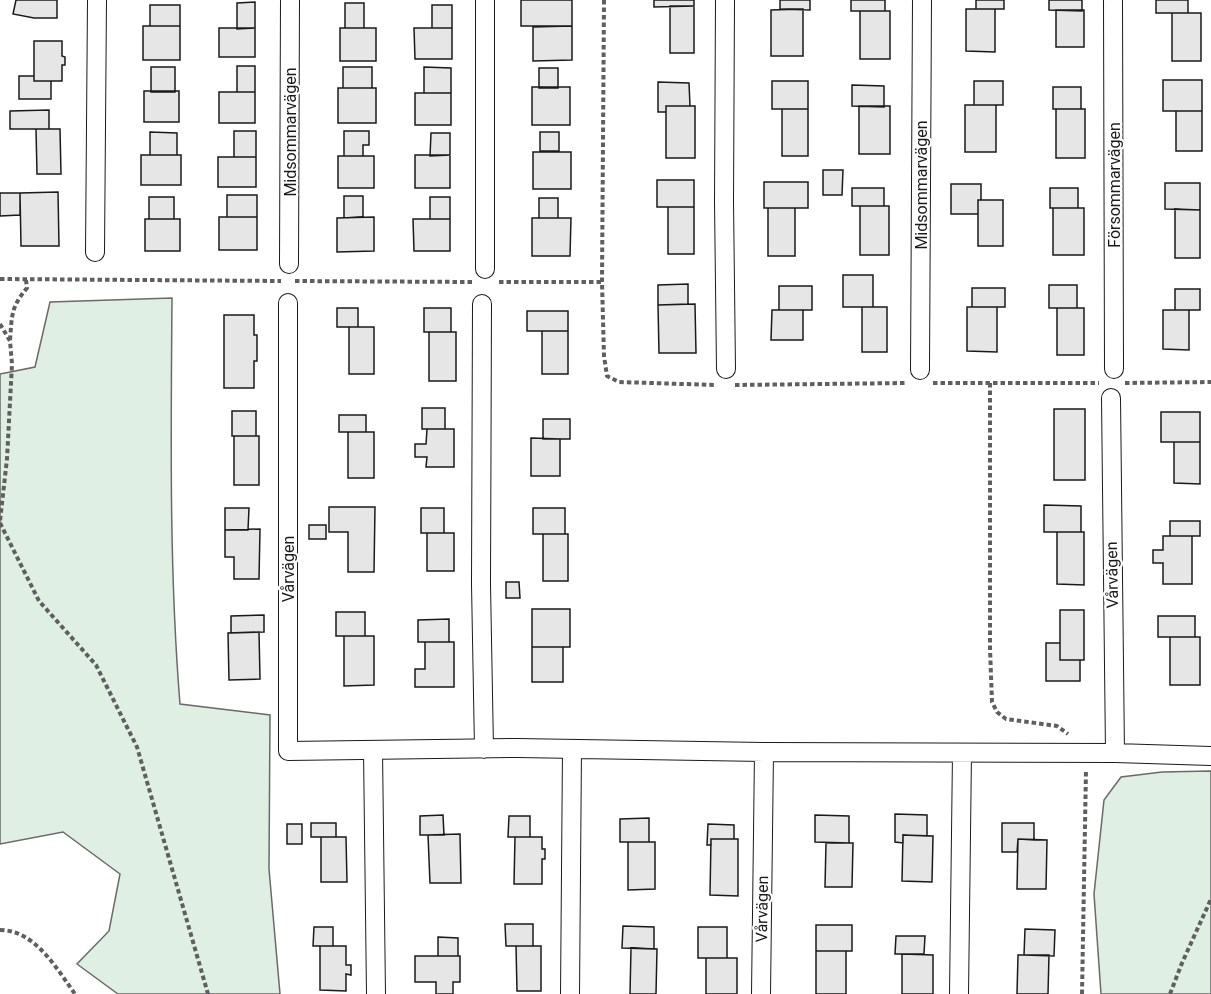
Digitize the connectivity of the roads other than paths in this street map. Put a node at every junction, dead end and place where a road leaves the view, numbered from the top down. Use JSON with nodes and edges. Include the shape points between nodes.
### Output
{"nodes":[{"id":1,"x":97,"y":0,"type":"edge"},
{"id":2,"x":290,"y":0,"type":"edge"},
{"id":3,"x":485,"y":0,"type":"edge"},
{"id":4,"x":725,"y":0,"type":"edge"},
{"id":5,"x":922,"y":0,"type":"edge"},
{"id":6,"x":1113,"y":0,"type":"edge"},
{"id":7,"x":95,"y":252,"type":"dead end"},
{"id":8,"x":290,"y":264,"type":"dead end"},
{"id":9,"x":486,"y":277,"type":"road end"},
{"id":10,"x":288,"y":303,"type":"dead end"},
{"id":11,"x":482,"y":304,"type":"dead end"},
{"id":12,"x":726,"y":369,"type":"dead end"},
{"id":13,"x":1119,"y":376,"type":"road end"},
{"id":14,"x":919,"y":379,"type":"road end"},
{"id":15,"x":1106,"y":390,"type":"road end"},
{"id":16,"x":484,"y":749,"type":"junction"},
{"id":17,"x":572,"y":749,"type":"junction"},
{"id":18,"x":373,"y":750,"type":"junction"},
{"id":19,"x":764,"y":752,"type":"junction"},
{"id":20,"x":962,"y":753,"type":"junction"},
{"id":21,"x":1115,"y":753,"type":"junction"},
{"id":22,"x":1211,"y":756,"type":"edge"},
{"id":23,"x":376,"y":994,"type":"edge"},
{"id":24,"x":570,"y":994,"type":"edge"},
{"id":25,"x":761,"y":994,"type":"edge"},
{"id":26,"x":959,"y":994,"type":"edge"}],
"edges":[{"from":1,"to":7,"type":"street"},
{"from":2,"to":8,"type":"street","name":"Midsommarvägen"},
{"from":3,"to":9,"type":"street"},
{"from":4,"to":12,"type":"street"},
{"from":5,"to":14,"type":"street","name":"Midsommarvägen"},
{"from":6,"to":13,"type":"street","name":"Försommarvägen"},
{"from":10,"to":18,"type":"street","name":"Vårvägen","via":[[288,752]]},
{"from":11,"to":16,"type":"street"},
{"from":15,"to":21,"type":"street","name":"Vårvägen"},
{"from":16,"to":17,"type":"street","name":"Vårvägen"},
{"from":16,"to":18,"type":"street","name":"Vårvägen"},
{"from":17,"to":19,"type":"street","name":"Vårvägen"},
{"from":17,"to":24,"type":"street"},
{"from":18,"to":23,"type":"street"},
{"from":19,"to":20,"type":"street","name":"Vårvägen"},
{"from":19,"to":25,"type":"street","name":"Vårvägen"},
{"from":20,"to":21,"type":"street","name":"Vårvägen"},
{"from":20,"to":26,"type":"street"},
{"from":21,"to":22,"type":"street","name":"Vårvägen"}]}
